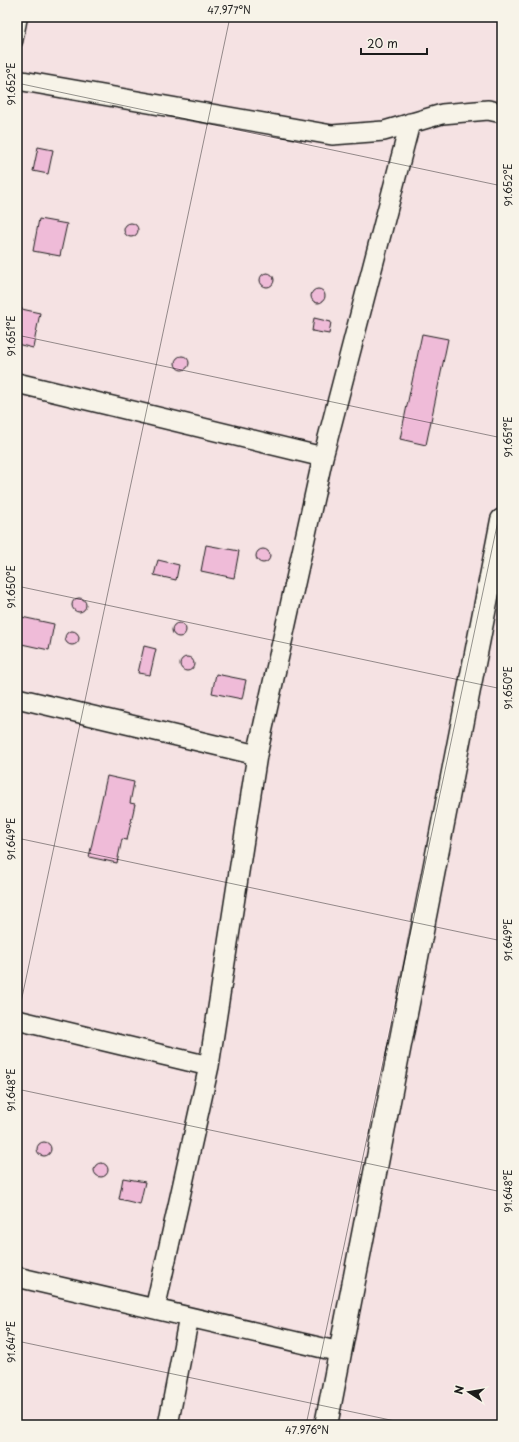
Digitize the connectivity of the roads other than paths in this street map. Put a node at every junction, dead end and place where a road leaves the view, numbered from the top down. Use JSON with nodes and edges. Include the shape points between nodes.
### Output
{"nodes":[{"id":1,"x":22,"y":17,"type":"edge"},
{"id":2,"x":17,"y":42,"type":"edge"},
{"id":3,"x":17,"y":80,"type":"edge"},
{"id":4,"x":502,"y":113,"type":"edge"},
{"id":5,"x":410,"y":123,"type":"junction"},
{"id":6,"x":17,"y":383,"type":"edge"},
{"id":7,"x":323,"y":457,"type":"junction"},
{"id":8,"x":502,"y":520,"type":"edge"},
{"id":9,"x":17,"y":698,"type":"edge"},
{"id":10,"x":257,"y":755,"type":"junction"},
{"id":11,"x":17,"y":1020,"type":"edge"},
{"id":12,"x":209,"y":1066,"type":"junction"},
{"id":13,"x":17,"y":1277,"type":"edge"},
{"id":14,"x":155,"y":1309,"type":"junction"},
{"id":15,"x":189,"y":1317,"type":"junction"},
{"id":16,"x":340,"y":1352,"type":"junction"},
{"id":17,"x":168,"y":1425,"type":"edge"},
{"id":18,"x":326,"y":1425,"type":"edge"}],
"edges":[{"from":1,"to":2,"type":"lane"},
{"from":3,"to":5,"type":"street","via":[[332,135],[384,131]]},
{"from":4,"to":5,"type":"street","via":[[488,110],[442,114]]},
{"from":5,"to":7,"type":"street"},
{"from":6,"to":7,"type":"street"},
{"from":7,"to":10,"type":"street"},
{"from":8,"to":16,"type":"main road"},
{"from":9,"to":10,"type":"street"},
{"from":10,"to":12,"type":"street"},
{"from":11,"to":12,"type":"street"},
{"from":12,"to":14,"type":"street"},
{"from":13,"to":14,"type":"street"},
{"from":14,"to":15,"type":"street"},
{"from":15,"to":16,"type":"street"},
{"from":15,"to":17,"type":"street"},
{"from":16,"to":18,"type":"main road"}]}
